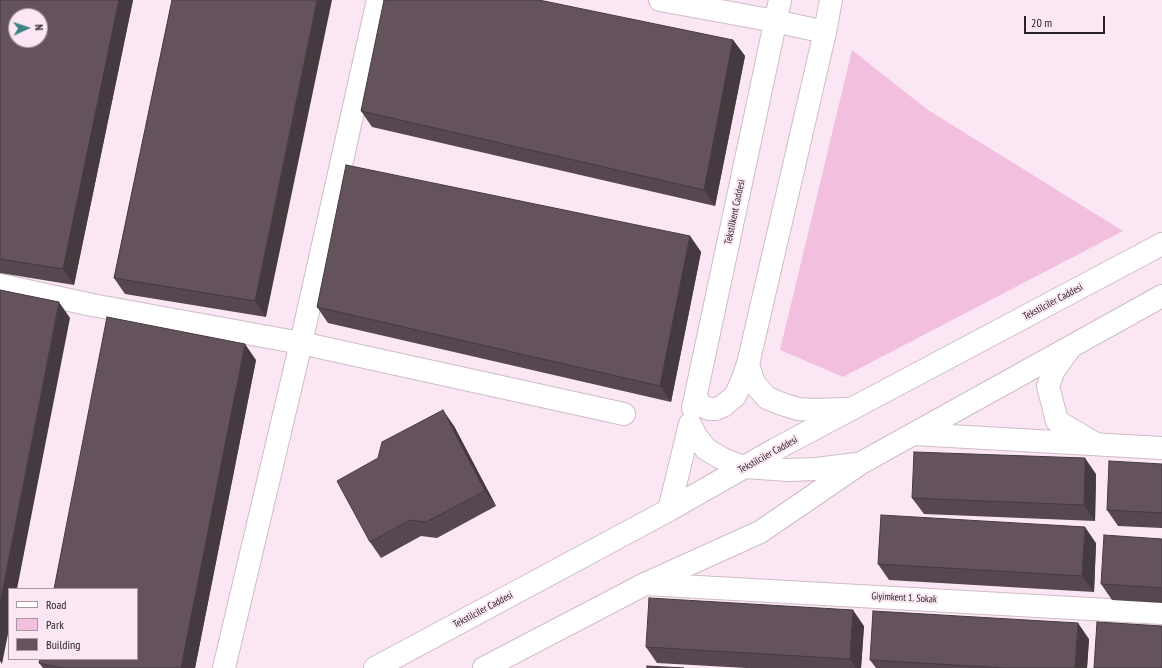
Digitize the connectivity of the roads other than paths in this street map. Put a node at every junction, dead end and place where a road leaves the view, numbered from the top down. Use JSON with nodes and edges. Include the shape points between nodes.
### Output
{"nodes":[{"id":1,"x":378,"y":0,"type":"edge"},
{"id":2,"x":660,"y":0,"type":"edge"},
{"id":3,"x":780,"y":0,"type":"edge"},
{"id":4,"x":831,"y":0,"type":"edge"},
{"id":5,"x":775,"y":22,"type":"junction"},
{"id":6,"x":825,"y":32,"type":"junction"},
{"id":7,"x":1162,"y":244,"type":"edge"},
{"id":8,"x":0,"y":284,"type":"edge"},
{"id":9,"x":1162,"y":296,"type":"edge"},
{"id":10,"x":301,"y":342,"type":"junction"},
{"id":11,"x":1070,"y":348,"type":"junction"},
{"id":12,"x":748,"y":364,"type":"junction"},
{"id":13,"x":696,"y":394,"type":"junction"},
{"id":14,"x":853,"y":409,"type":"junction"},
{"id":15,"x":624,"y":414,"type":"dead end"},
{"id":16,"x":690,"y":424,"type":"junction"},
{"id":17,"x":914,"y":434,"type":"junction"},
{"id":18,"x":1097,"y":444,"type":"junction"},
{"id":19,"x":1162,"y":448,"type":"edge"},
{"id":20,"x":861,"y":463,"type":"junction"},
{"id":21,"x":746,"y":467,"type":"junction"},
{"id":22,"x":669,"y":510,"type":"junction"},
{"id":23,"x":645,"y":584,"type":"junction"},
{"id":24,"x":1162,"y":613,"type":"edge"},
{"id":25,"x":224,"y":668,"type":"edge"},
{"id":26,"x":375,"y":668,"type":"edge"},
{"id":27,"x":484,"y":668,"type":"edge"}],
"edges":[{"from":1,"to":10,"type":"main road"},
{"from":2,"to":5,"type":"main road"},
{"from":3,"to":5,"type":"main road","name":"Tekstilkent Caddesi"},
{"from":4,"to":6,"type":"main road"},
{"from":5,"to":6,"type":"main road"},
{"from":5,"to":13,"type":"main road","name":"Tekstilkent Caddesi"},
{"from":6,"to":12,"type":"main road"},
{"from":7,"to":14,"type":"main road","name":"Tekstilciler Caddesi"},
{"from":8,"to":10,"type":"main road","via":[[92,305]]},
{"from":9,"to":11,"type":"main road"},
{"from":10,"to":15,"type":"main road"},
{"from":10,"to":25,"type":"main road"},
{"from":11,"to":17,"type":"main road"},
{"from":11,"to":18,"type":"main road","via":[[1054,370],[1048,386],[1058,421]]},
{"from":12,"to":13,"type":"main road","via":[[735,396],[723,406],[716,409],[704,407],[700,405]]},
{"from":12,"to":14,"type":"main road","via":[[754,383],[767,398],[798,409]]},
{"from":13,"to":16,"type":"main road","name":"Tekstilkent Caddesi"},
{"from":14,"to":21,"type":"main road","name":"Tekstilciler Caddesi"},
{"from":16,"to":21,"type":"main road","via":[[706,449],[721,458]]},
{"from":16,"to":22,"type":"main road","name":"Tekstilkent Caddesi"},
{"from":17,"to":18,"type":"main road"},
{"from":17,"to":20,"type":"main road"},
{"from":18,"to":19,"type":"main road"},
{"from":20,"to":21,"type":"main road","via":[[816,470]]},
{"from":20,"to":23,"type":"main road","via":[[760,532]]},
{"from":21,"to":22,"type":"main road","name":"Tekstilciler Caddesi"},
{"from":22,"to":26,"type":"main road","name":"Tekstilciler Caddesi"},
{"from":23,"to":24,"type":"main road","name":"Giyimkent 1. Sokak"},
{"from":23,"to":27,"type":"main road"}]}
